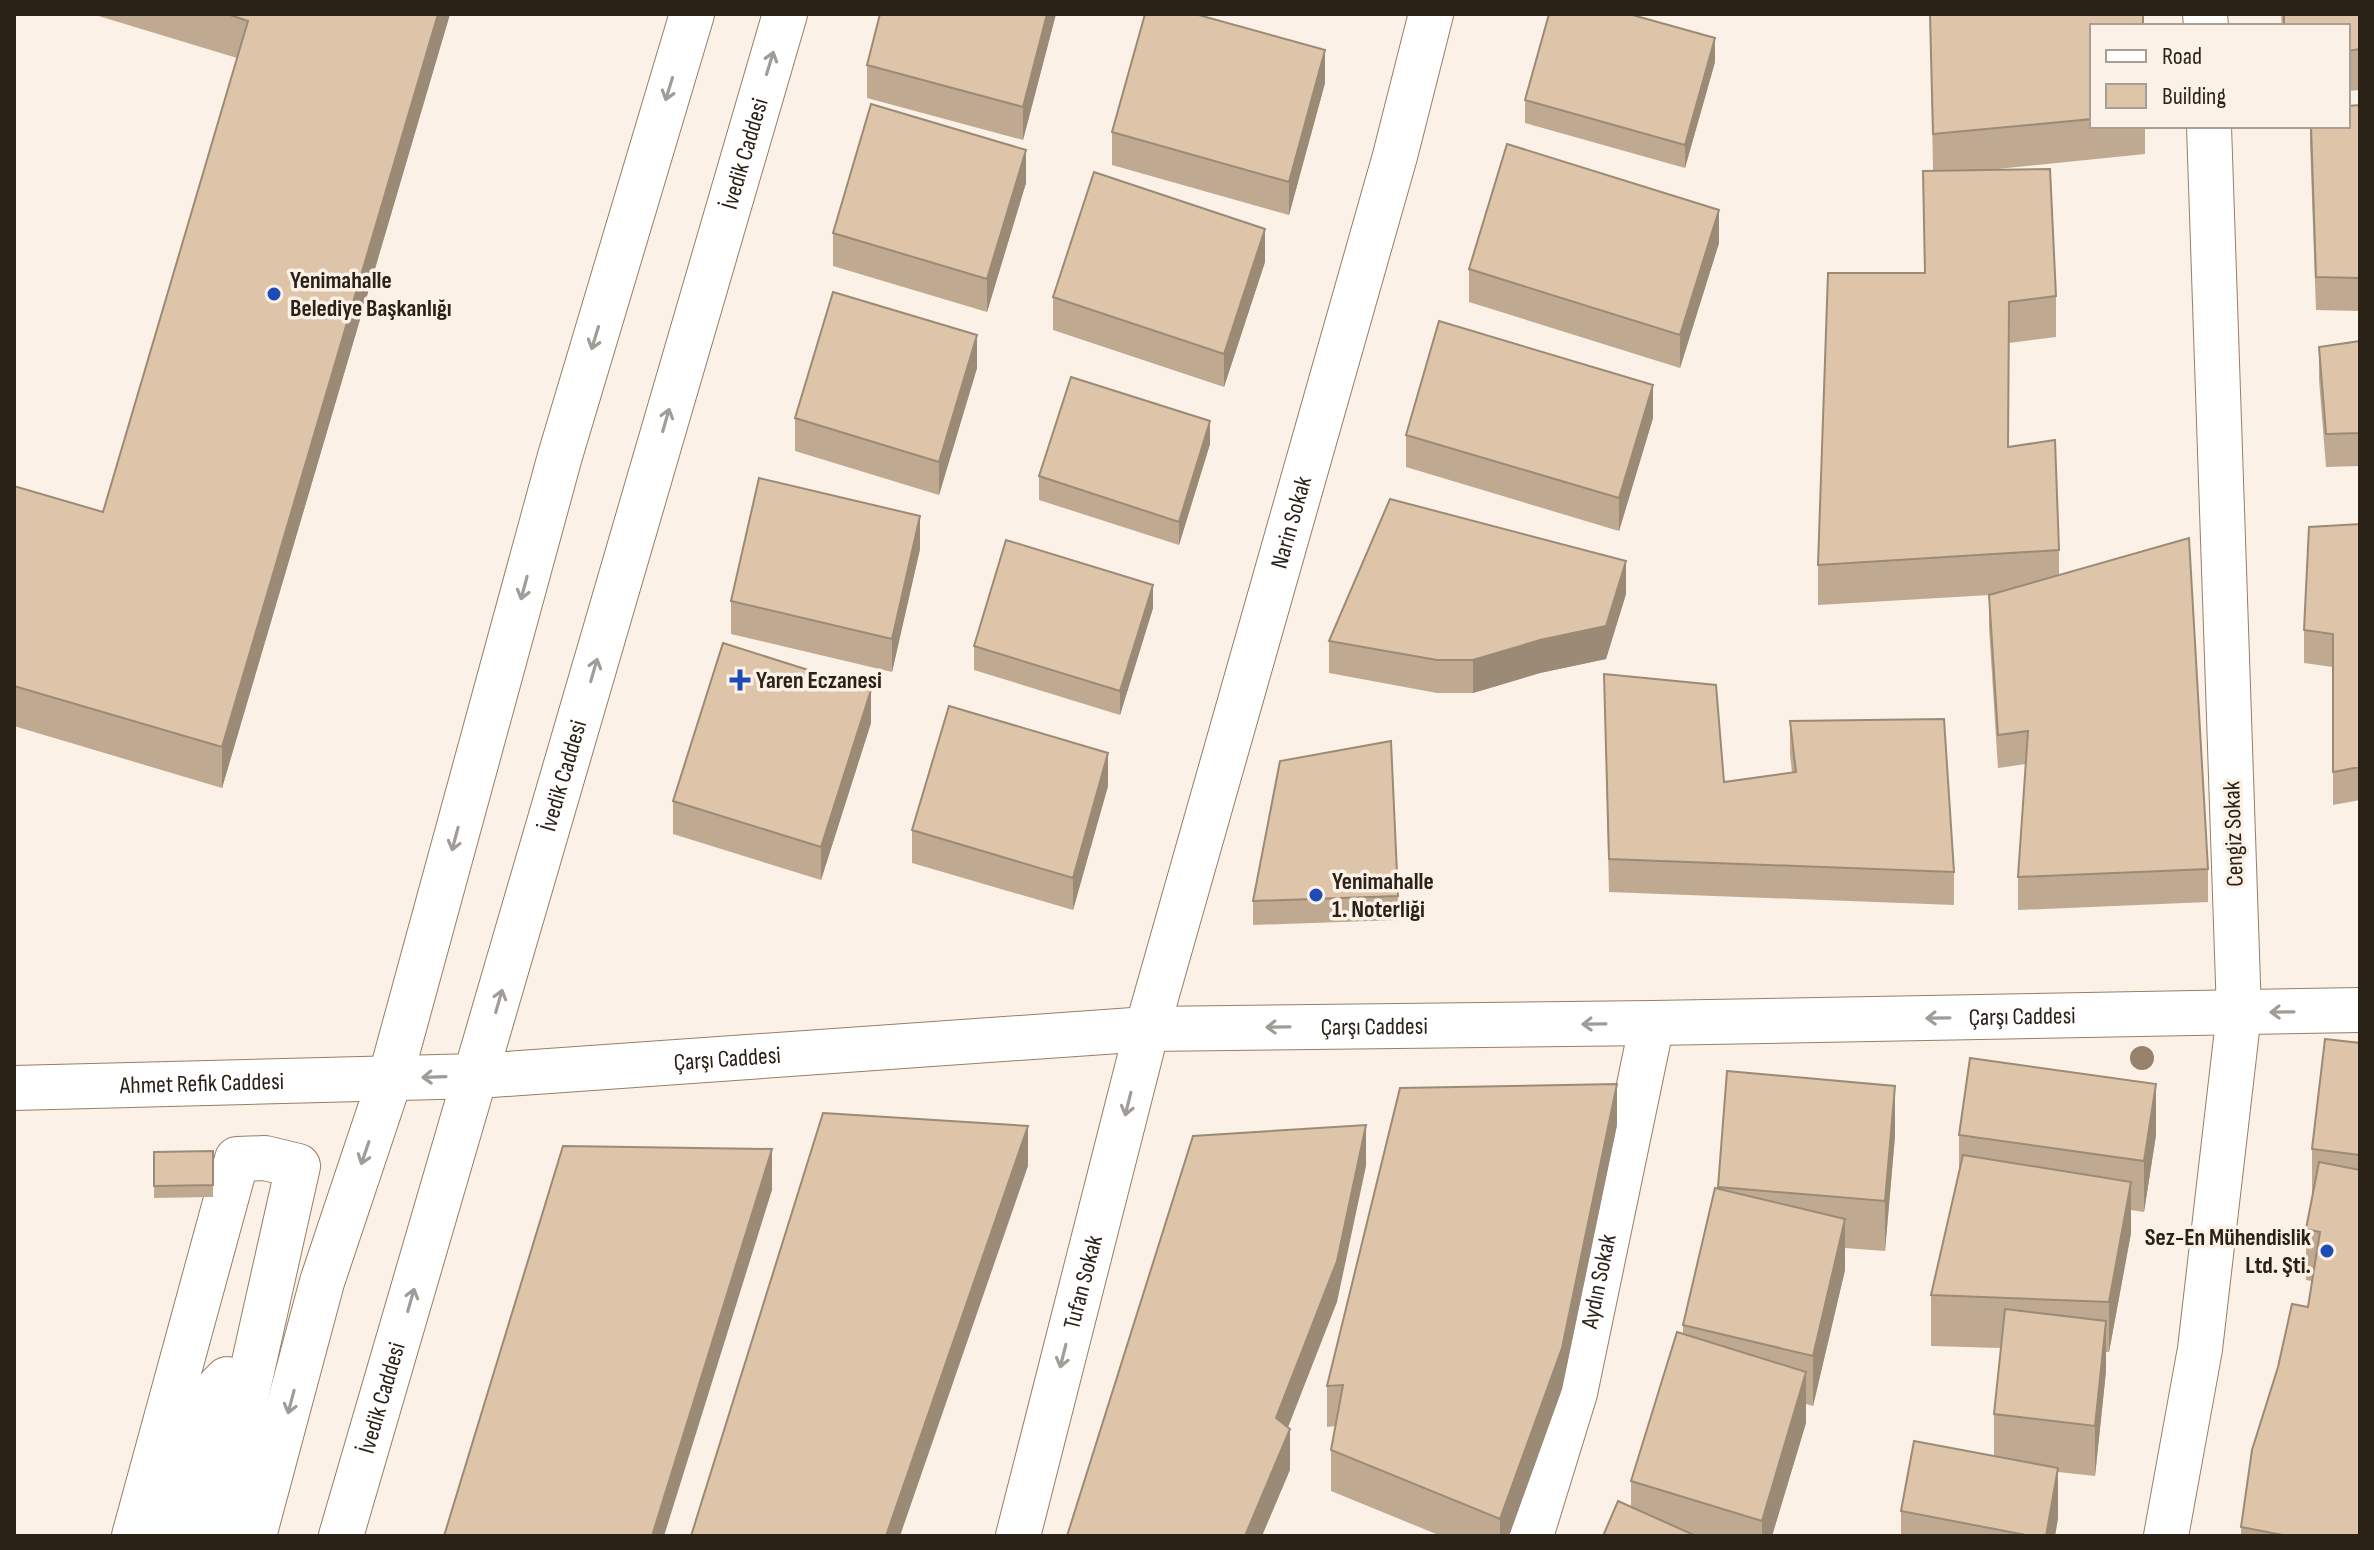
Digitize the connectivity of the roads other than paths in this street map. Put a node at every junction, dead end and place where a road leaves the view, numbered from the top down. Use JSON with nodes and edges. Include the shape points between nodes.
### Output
{"nodes":[{"id":1,"x":692,"y":14,"type":"edge"},
{"id":2,"x":785,"y":14,"type":"edge"},
{"id":3,"x":1431,"y":14,"type":"edge"},
{"id":4,"x":2209,"y":128,"type":"edge"},
{"id":5,"x":2360,"y":1010,"type":"edge"},
{"id":6,"x":2239,"y":1013,"type":"junction"},
{"id":7,"x":1652,"y":1023,"type":"junction"},
{"id":8,"x":1147,"y":1029,"type":"junction"},
{"id":9,"x":477,"y":1076,"type":"junction"},
{"id":10,"x":390,"y":1079,"type":"junction"},
{"id":11,"x":14,"y":1088,"type":"edge"},
{"id":12,"x":322,"y":1282,"type":"junction"},
{"id":13,"x":259,"y":1342,"type":"junction"},
{"id":14,"x":134,"y":1536,"type":"edge"},
{"id":15,"x":178,"y":1536,"type":"edge"},
{"id":16,"x":215,"y":1536,"type":"edge"},
{"id":17,"x":254,"y":1536,"type":"edge"},
{"id":18,"x":341,"y":1536,"type":"edge"},
{"id":19,"x":1018,"y":1536,"type":"edge"},
{"id":20,"x":1531,"y":1536,"type":"edge"},
{"id":21,"x":2166,"y":1536,"type":"edge"}],
"edges":[{"from":1,"to":10,"type":"street","one_way":true,"via":[[560,456]]},
{"from":9,"to":2,"type":"street","name":"İvedik Caddesi","one_way":true},
{"from":3,"to":8,"type":"street","name":"Narin Sokak"},
{"from":4,"to":6,"type":"street","name":"Cengiz Sokak"},
{"from":5,"to":6,"type":"street","name":"Çarşı Caddesi","one_way":true},
{"from":6,"to":7,"type":"street","name":"Çarşı Caddesi","one_way":true},
{"from":6,"to":21,"type":"street","name":"Cengiz Sokak","via":[[2200,1349]]},
{"from":7,"to":8,"type":"street","name":"Çarşı Caddesi","one_way":true},
{"from":7,"to":20,"type":"street","name":"Aydın Sokak","via":[[1575,1393]]},
{"from":8,"to":9,"type":"street","name":"Çarşı Caddesi"},
{"from":8,"to":19,"type":"street","name":"Tufan Sokak","one_way":true},
{"from":9,"to":10,"type":"street","name":"Çarşı Caddesi","one_way":true},
{"from":18,"to":9,"type":"street","name":"İvedik Caddesi","one_way":true},
{"from":10,"to":11,"type":"street","name":"Ahmet Refik Caddesi"},
{"from":10,"to":12,"type":"street","one_way":true},
{"from":12,"to":13,"type":"street"},
{"from":12,"to":17,"type":"street","one_way":true},
{"from":13,"to":14,"type":"street","via":[[298,1166],[265,1158],[237,1159]]},
{"from":13,"to":15,"type":"street","via":[[219,1387]]},
{"from":13,"to":16,"type":"street"}]}
